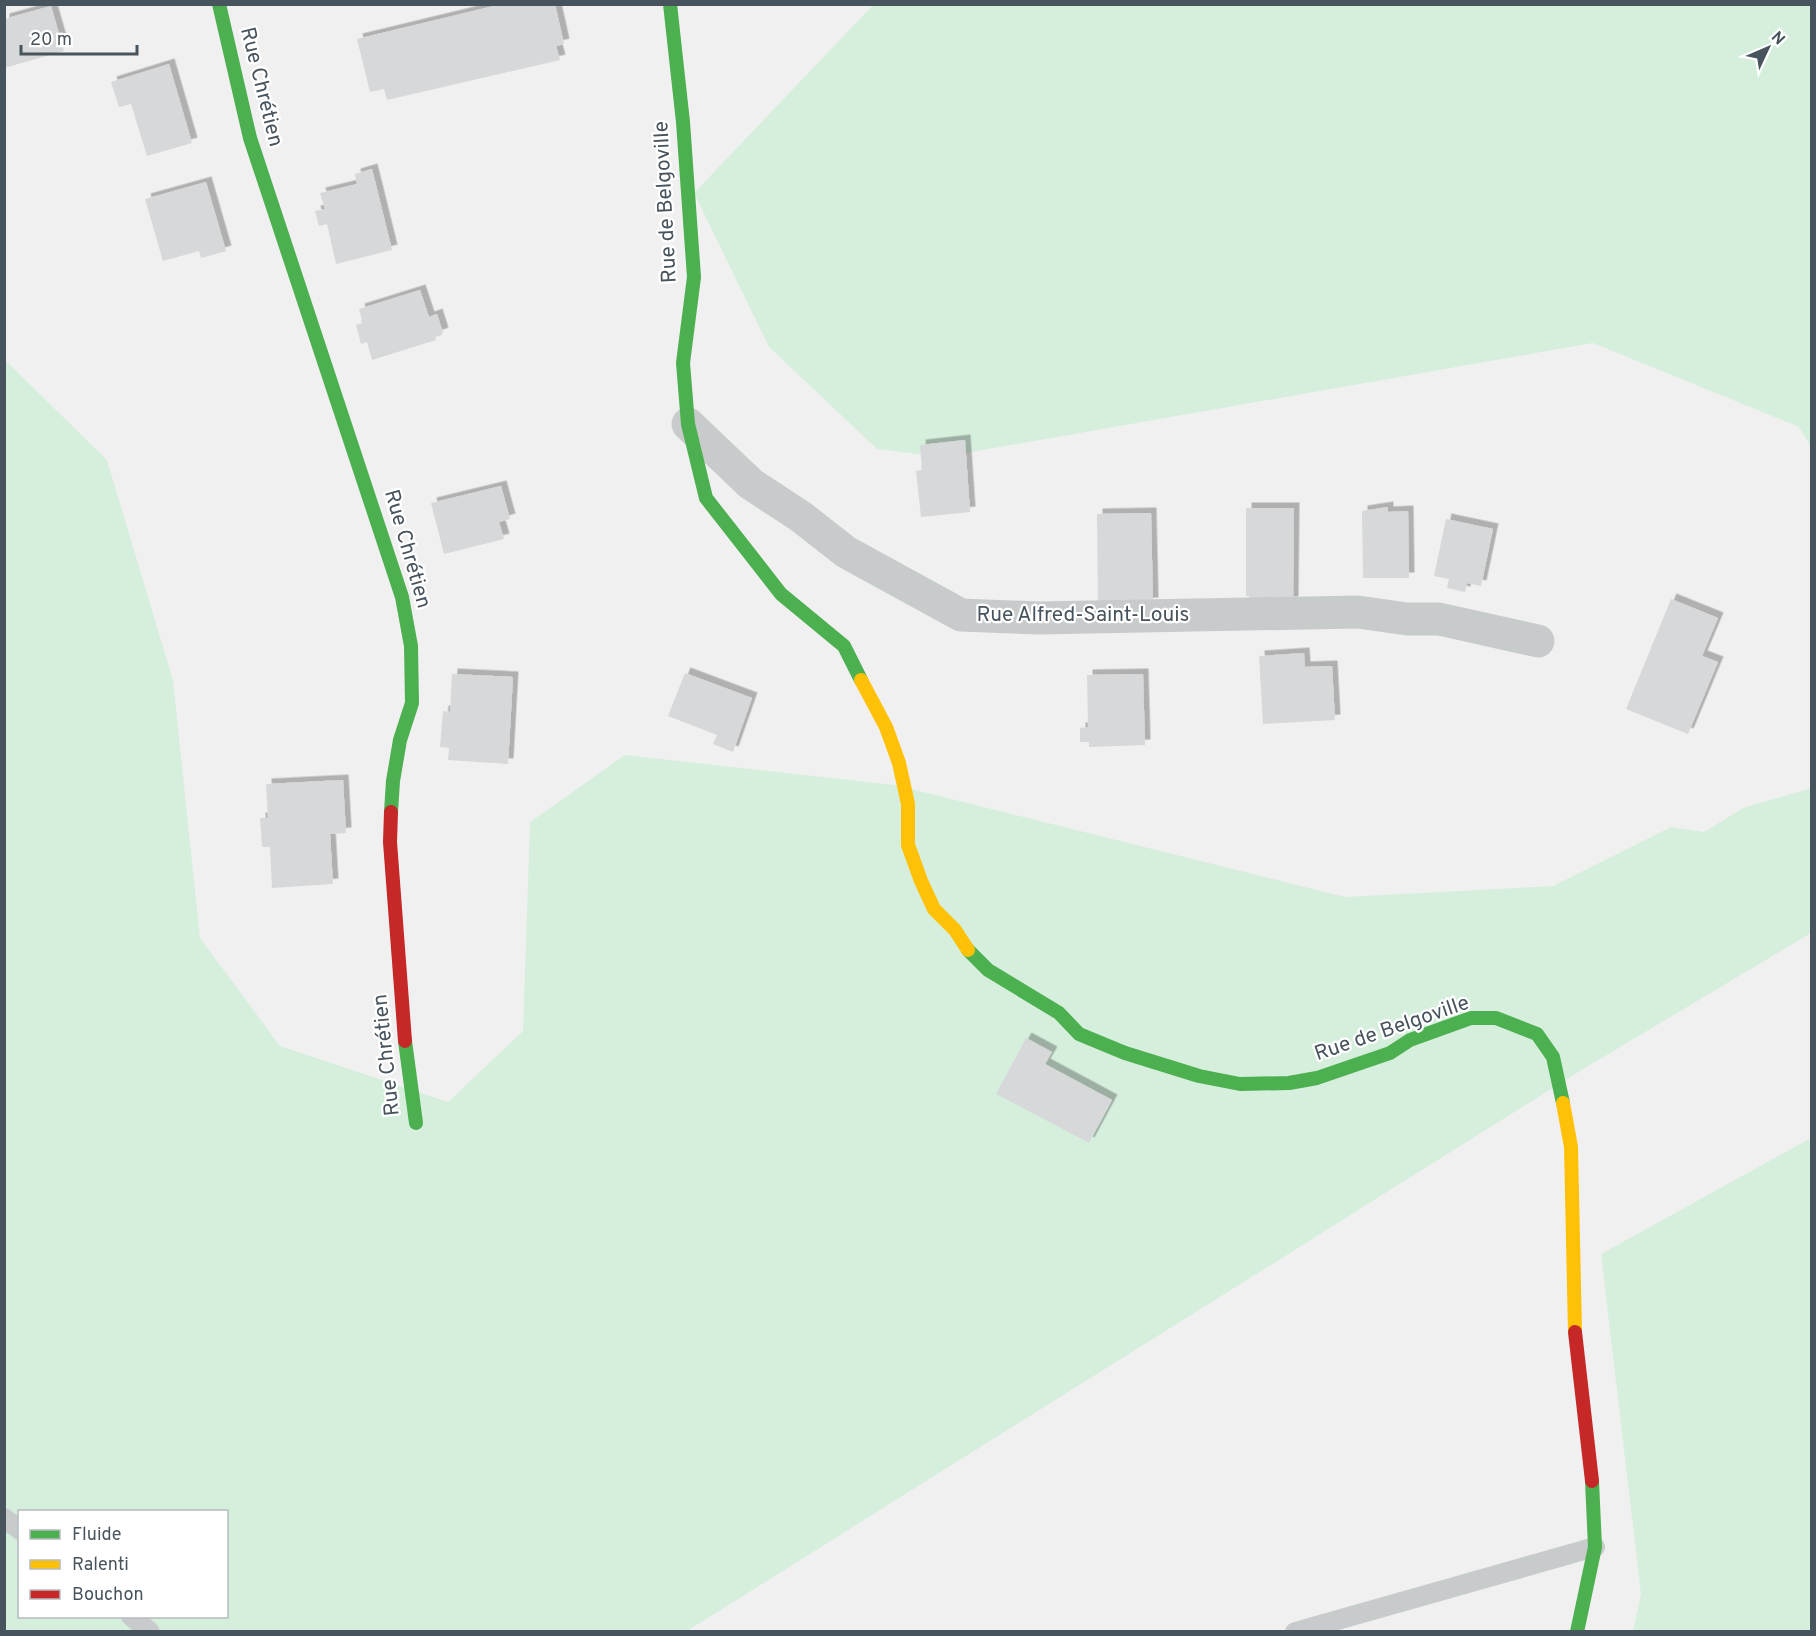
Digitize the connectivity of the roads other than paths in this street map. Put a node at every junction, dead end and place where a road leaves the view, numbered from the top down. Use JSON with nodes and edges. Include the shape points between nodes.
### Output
{"nodes":[{"id":1,"x":219,"y":4,"type":"edge"},
{"id":2,"x":669,"y":4,"type":"edge"},
{"id":3,"x":688,"y":424,"type":"junction"},
{"id":4,"x":1538,"y":641,"type":"dead end"},
{"id":5,"x":416,"y":1124,"type":"dead end"},
{"id":6,"x":4,"y":1518,"type":"edge"},
{"id":7,"x":18,"y":1528,"type":"edge"},
{"id":8,"x":1595,"y":1547,"type":"junction"},
{"id":9,"x":132,"y":1618,"type":"edge"},
{"id":10,"x":150,"y":1632,"type":"edge"},
{"id":11,"x":1295,"y":1632,"type":"edge"},
{"id":12,"x":1577,"y":1632,"type":"edge"}],
"edges":[{"from":1,"to":5,"type":"street","name":"Rue Chrétien","via":[[250,138],[402,597],[411,646],[412,703],[393,781],[390,842],[401,1014]]},
{"from":2,"to":3,"type":"street","name":"Rue de Belgoville","via":[[683,122],[694,277],[683,363]]},
{"from":3,"to":4,"type":"street","name":"Rue Alfred-Saint-Louis","via":[[751,484],[846,552],[962,615],[1039,618],[1358,612],[1439,619]]},
{"from":3,"to":8,"type":"street","name":"Rue de Belgoville","via":[[706,498],[781,594],[844,646],[856,666],[864,691],[886,726],[899,763],[908,804],[908,845],[921,881],[934,909],[988,970],[1059,1013],[1079,1034],[1199,1076],[1240,1083],[1289,1083],[1317,1078],[1390,1053],[1410,1040],[1471,1018],[1496,1018],[1537,1034],[1553,1058],[1571,1147],[1575,1335],[1595,1506]]},
{"from":6,"to":7,"type":"lane"},
{"from":8,"to":11,"type":"lane"},
{"from":8,"to":12,"type":"street","name":"Rue de Belgoville"},
{"from":9,"to":10,"type":"lane"}]}
